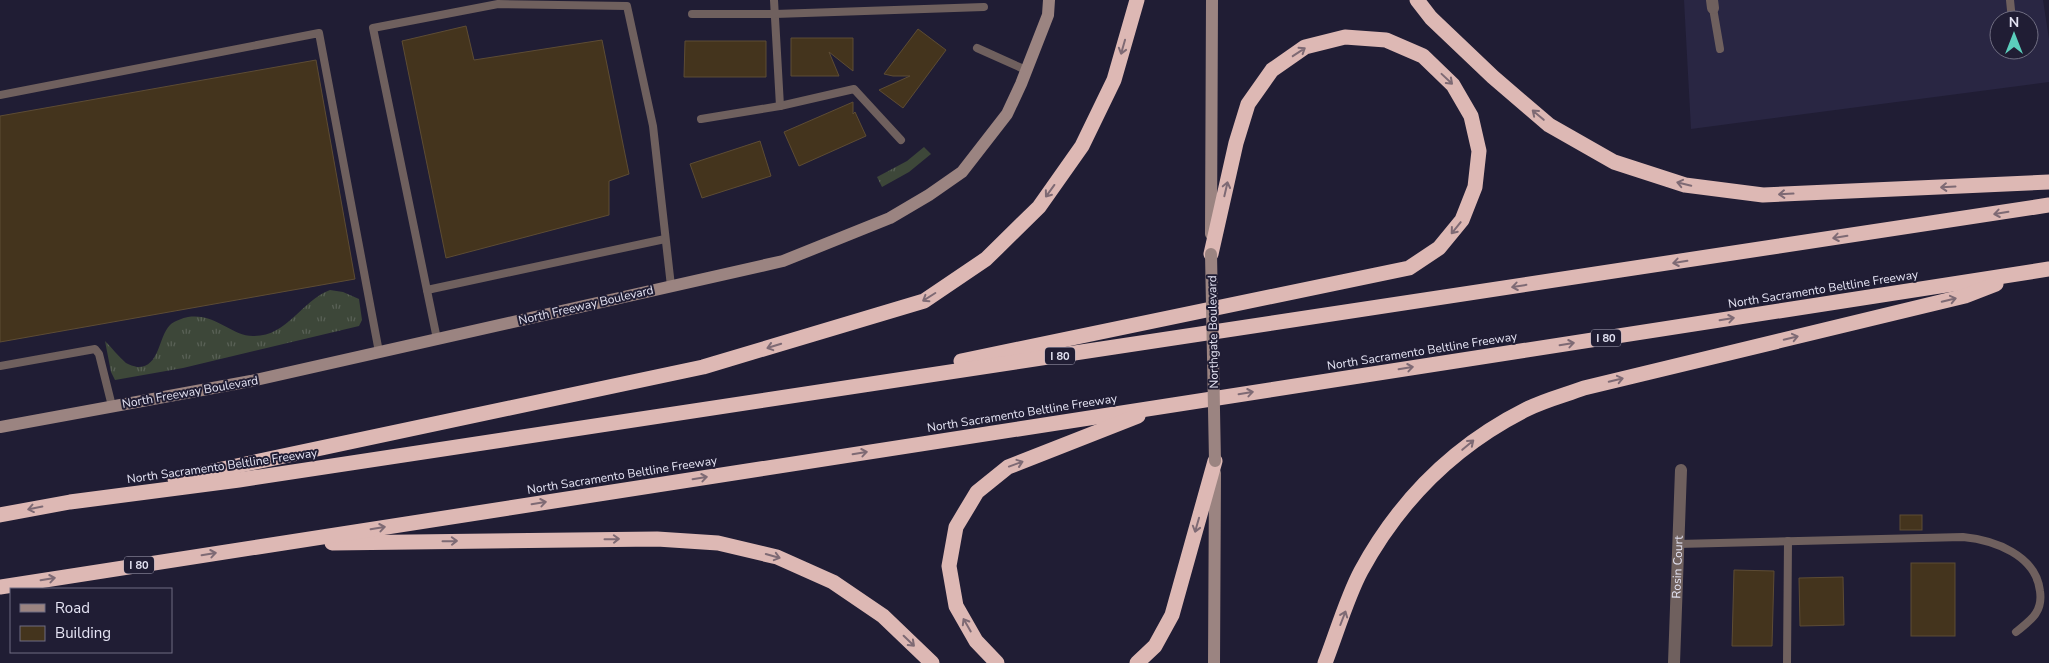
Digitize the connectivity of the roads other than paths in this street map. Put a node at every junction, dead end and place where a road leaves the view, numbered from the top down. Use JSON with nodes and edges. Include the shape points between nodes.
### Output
{"nodes":[{"id":1,"x":774,"y":0,"type":"edge"},
{"id":2,"x":917,"y":0,"type":"edge"},
{"id":3,"x":1049,"y":0,"type":"edge"},
{"id":4,"x":1137,"y":0,"type":"edge"},
{"id":5,"x":1212,"y":0,"type":"edge"},
{"id":6,"x":1417,"y":0,"type":"edge"},
{"id":7,"x":1712,"y":4,"type":"edge"},
{"id":8,"x":984,"y":7,"type":"dead end"},
{"id":9,"x":917,"y":9,"type":"junction"},
{"id":10,"x":692,"y":14,"type":"dead end"},
{"id":11,"x":775,"y":14,"type":"junction"},
{"id":12,"x":977,"y":48,"type":"dead end"},
{"id":13,"x":1720,"y":48,"type":"dead end"},
{"id":14,"x":1026,"y":70,"type":"junction"},
{"id":15,"x":0,"y":95,"type":"edge"},
{"id":16,"x":780,"y":106,"type":"junction"},
{"id":17,"x":701,"y":119,"type":"dead end"},
{"id":18,"x":901,"y":140,"type":"dead end"},
{"id":19,"x":2049,"y":182,"type":"edge"},
{"id":20,"x":2049,"y":206,"type":"edge"},
{"id":21,"x":666,"y":239,"type":"junction"},
{"id":22,"x":1211,"y":254,"type":"junction"},
{"id":23,"x":2049,"y":269,"type":"edge"},
{"id":24,"x":2026,"y":273,"type":"junction"},
{"id":25,"x":671,"y":286,"type":"junction"},
{"id":26,"x":427,"y":290,"type":"junction"},
{"id":27,"x":437,"y":339,"type":"junction"},
{"id":28,"x":379,"y":352,"type":"junction"},
{"id":29,"x":0,"y":366,"type":"edge"},
{"id":30,"x":794,"y":396,"type":"junction"},
{"id":31,"x":112,"y":406,"type":"junction"},
{"id":32,"x":1163,"y":406,"type":"junction"},
{"id":33,"x":0,"y":427,"type":"edge"},
{"id":34,"x":1215,"y":461,"type":"junction"},
{"id":35,"x":1681,"y":470,"type":"dead end"},
{"id":36,"x":70,"y":502,"type":"junction"},
{"id":37,"x":0,"y":515,"type":"edge"},
{"id":38,"x":1788,"y":541,"type":"junction"},
{"id":39,"x":278,"y":543,"type":"junction"},
{"id":40,"x":1678,"y":544,"type":"junction"},
{"id":41,"x":0,"y":586,"type":"edge"},
{"id":42,"x":2016,"y":632,"type":"dead end"},
{"id":43,"x":932,"y":663,"type":"edge"},
{"id":44,"x":997,"y":663,"type":"edge"},
{"id":45,"x":1137,"y":663,"type":"edge"},
{"id":46,"x":1214,"y":663,"type":"edge"},
{"id":47,"x":1325,"y":663,"type":"edge"},
{"id":48,"x":1674,"y":663,"type":"edge"},
{"id":49,"x":1787,"y":663,"type":"edge"}],
"edges":[{"from":1,"to":11,"type":"lane"},
{"from":2,"to":9,"type":"lane"},
{"from":3,"to":14,"type":"street","name":"North Freeway Boulevard","via":[[1048,15]]},
{"from":4,"to":36,"type":"highway","one_way":true,"via":[[1114,80],[1082,146],[1039,207],[986,259],[924,301],[703,367]]},
{"from":5,"to":22,"type":"street","name":"Northgate Boulevard"},
{"from":19,"to":6,"type":"highway","one_way":true,"via":[[1763,195],[1685,185],[1614,162],[1549,125],[1493,77],[1431,18]]},
{"from":7,"to":13,"type":"lane"},
{"from":8,"to":9,"type":"lane"},
{"from":9,"to":11,"type":"lane"},
{"from":10,"to":11,"type":"lane"},
{"from":11,"to":16,"type":"lane"},
{"from":12,"to":14,"type":"lane"},
{"from":14,"to":25,"type":"street","name":"North Freeway Boulevard","via":[[1007,114],[968,165],[929,195],[890,218],[783,261]]},
{"from":15,"to":28,"type":"lane","via":[[319,33]]},
{"from":16,"to":17,"type":"lane"},
{"from":16,"to":18,"type":"lane","via":[[854,89]]},
{"from":20,"to":30,"type":"highway","name":"North Sacramento Beltline Freeway","number":"I 80","one_way":true},
{"from":21,"to":25,"type":"lane"},
{"from":21,"to":26,"type":"lane"},
{"from":21,"to":26,"type":"lane","via":[[653,126],[627,6],[498,4],[373,28]]},
{"from":22,"to":30,"type":"highway","one_way":true,"via":[[1248,104],[1272,70],[1305,48],[1337,39],[1386,40],[1423,56],[1453,85],[1471,116],[1477,142],[1476,187],[1462,220],[1439,248],[1409,268]]},
{"from":22,"to":34,"type":"street","name":"Northgate Boulevard","bridge":true},
{"from":23,"to":24,"type":"highway","name":"North Sacramento Beltline Freeway","number":"I 80"},
{"from":32,"to":24,"type":"highway","name":"North Sacramento Beltline Freeway","number":"I 80","one_way":true},
{"from":47,"to":24,"type":"highway","one_way":true,"via":[[1360,572],[1391,522],[1430,476],[1476,438],[1528,409],[1584,388],[1966,296]]},
{"from":25,"to":27,"type":"street","name":"North Freeway Boulevard"},
{"from":26,"to":27,"type":"lane"},
{"from":27,"to":28,"type":"street","name":"North Freeway Boulevard"},
{"from":28,"to":31,"type":"street","name":"North Freeway Boulevard","via":[[251,381]]},
{"from":29,"to":31,"type":"lane","via":[[95,349]]},
{"from":30,"to":36,"type":"highway","name":"North Sacramento Beltline Freeway","number":"I 80","via":[[239,480]]},
{"from":31,"to":33,"type":"street","name":"North Freeway Boulevard"},
{"from":39,"to":32,"type":"highway","name":"North Sacramento Beltline Freeway","number":"I 80","one_way":true},
{"from":44,"to":32,"type":"highway","one_way":true,"via":[[976,641],[956,606],[949,566],[956,527],[977,492],[1008,466]]},
{"from":34,"to":45,"type":"highway","one_way":true,"via":[[1172,615],[1156,646]]},
{"from":34,"to":46,"type":"street","name":"Northgate Boulevard"},
{"from":35,"to":40,"type":"street","name":"Rosin Court"},
{"from":36,"to":37,"type":"highway","name":"North Sacramento Beltline Freeway","number":"I 80","one_way":true},
{"from":38,"to":40,"type":"lane"},
{"from":38,"to":42,"type":"lane","via":[[1963,537],[1999,545],[2027,562],[2039,583],[2041,599],[2036,613]]},
{"from":38,"to":49,"type":"lane"},
{"from":41,"to":39,"type":"highway","name":"North Sacramento Beltline Freeway","number":"I 80","one_way":true},
{"from":39,"to":43,"type":"highway","one_way":true,"via":[[656,539],[718,543],[777,557],[833,582],[883,616]]},
{"from":40,"to":48,"type":"street","name":"Rosin Court"}]}
